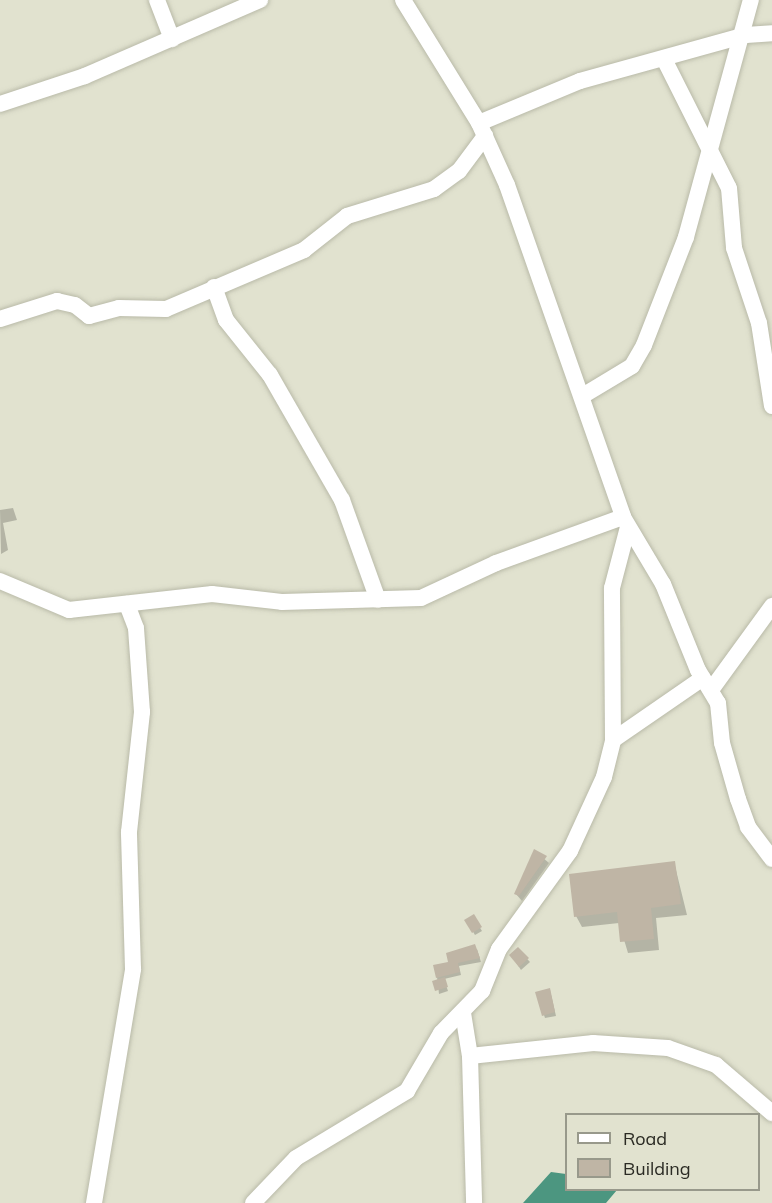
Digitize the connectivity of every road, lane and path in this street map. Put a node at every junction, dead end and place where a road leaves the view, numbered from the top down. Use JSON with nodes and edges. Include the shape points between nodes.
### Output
{"nodes":[{"id":1,"x":157,"y":0,"type":"edge"},
{"id":2,"x":260,"y":0,"type":"edge"},
{"id":3,"x":403,"y":0,"type":"edge"},
{"id":4,"x":751,"y":0,"type":"edge"},
{"id":5,"x":772,"y":33,"type":"edge"},
{"id":6,"x":746,"y":35,"type":"junction"},
{"id":7,"x":172,"y":39,"type":"junction"},
{"id":8,"x":664,"y":59,"type":"junction"},
{"id":9,"x":0,"y":104,"type":"edge"},
{"id":10,"x":482,"y":129,"type":"junction"},
{"id":11,"x":708,"y":152,"type":"junction"},
{"id":12,"x":214,"y":287,"type":"junction"},
{"id":13,"x":0,"y":319,"type":"edge"},
{"id":14,"x":584,"y":395,"type":"junction"},
{"id":15,"x":772,"y":406,"type":"edge"},
{"id":16,"x":626,"y":522,"type":"junction"},
{"id":17,"x":0,"y":581,"type":"edge"},
{"id":18,"x":378,"y":600,"type":"junction"},
{"id":19,"x":127,"y":604,"type":"junction"},
{"id":20,"x":772,"y":606,"type":"edge"},
{"id":21,"x":768,"y":626,"type":"edge"},
{"id":22,"x":707,"y":684,"type":"junction"},
{"id":23,"x":613,"y":740,"type":"junction"},
{"id":24,"x":772,"y":859,"type":"edge"},
{"id":25,"x":463,"y":1013,"type":"junction"},
{"id":26,"x":470,"y":1056,"type":"junction"},
{"id":27,"x":772,"y":1113,"type":"edge"},
{"id":28,"x":94,"y":1203,"type":"edge"},
{"id":29,"x":253,"y":1203,"type":"edge"},
{"id":30,"x":474,"y":1203,"type":"edge"}],
"edges":[{"from":1,"to":7,"type":"street"},
{"from":2,"to":7,"type":"street"},
{"from":3,"to":10,"type":"street"},
{"from":4,"to":6,"type":"street"},
{"from":5,"to":6,"type":"street"},
{"from":6,"to":8,"type":"street"},
{"from":6,"to":11,"type":"street"},
{"from":7,"to":9,"type":"street"},
{"from":8,"to":10,"type":"street","via":[[580,81]]},
{"from":8,"to":11,"type":"street"},
{"from":10,"to":12,"type":"street","via":[[459,171],[434,189],[347,216],[304,250]]},
{"from":10,"to":14,"type":"street"},
{"from":11,"to":14,"type":"street","via":[[686,237],[644,345],[632,366]]},
{"from":11,"to":15,"type":"street","via":[[729,188],[734,248],[759,323]]},
{"from":12,"to":13,"type":"street","via":[[157,312],[127,307],[89,316],[75,305],[57,301]]},
{"from":12,"to":18,"type":"street","via":[[226,320],[270,375],[342,500]]},
{"from":14,"to":16,"type":"street"},
{"from":16,"to":18,"type":"street","via":[[496,563],[436,595]]},
{"from":16,"to":22,"type":"street","via":[[663,584]]},
{"from":16,"to":23,"type":"street","via":[[612,588]]},
{"from":17,"to":19,"type":"street","via":[[69,610]]},
{"from":18,"to":19,"type":"street","via":[[282,602],[212,594]]},
{"from":19,"to":28,"type":"street","via":[[136,628],[142,711],[129,832],[133,969]]},
{"from":20,"to":21,"type":"street"},
{"from":21,"to":22,"type":"street"},
{"from":22,"to":23,"type":"street"},
{"from":22,"to":24,"type":"street","via":[[747,827]]},
{"from":23,"to":25,"type":"street","via":[[604,777],[570,851],[499,950],[482,991]]},
{"from":25,"to":26,"type":"street"},
{"from":25,"to":29,"type":"street","via":[[441,1033],[407,1091],[296,1158]]},
{"from":26,"to":27,"type":"street","via":[[593,1043],[668,1048],[716,1065]]},
{"from":26,"to":30,"type":"street"}]}
